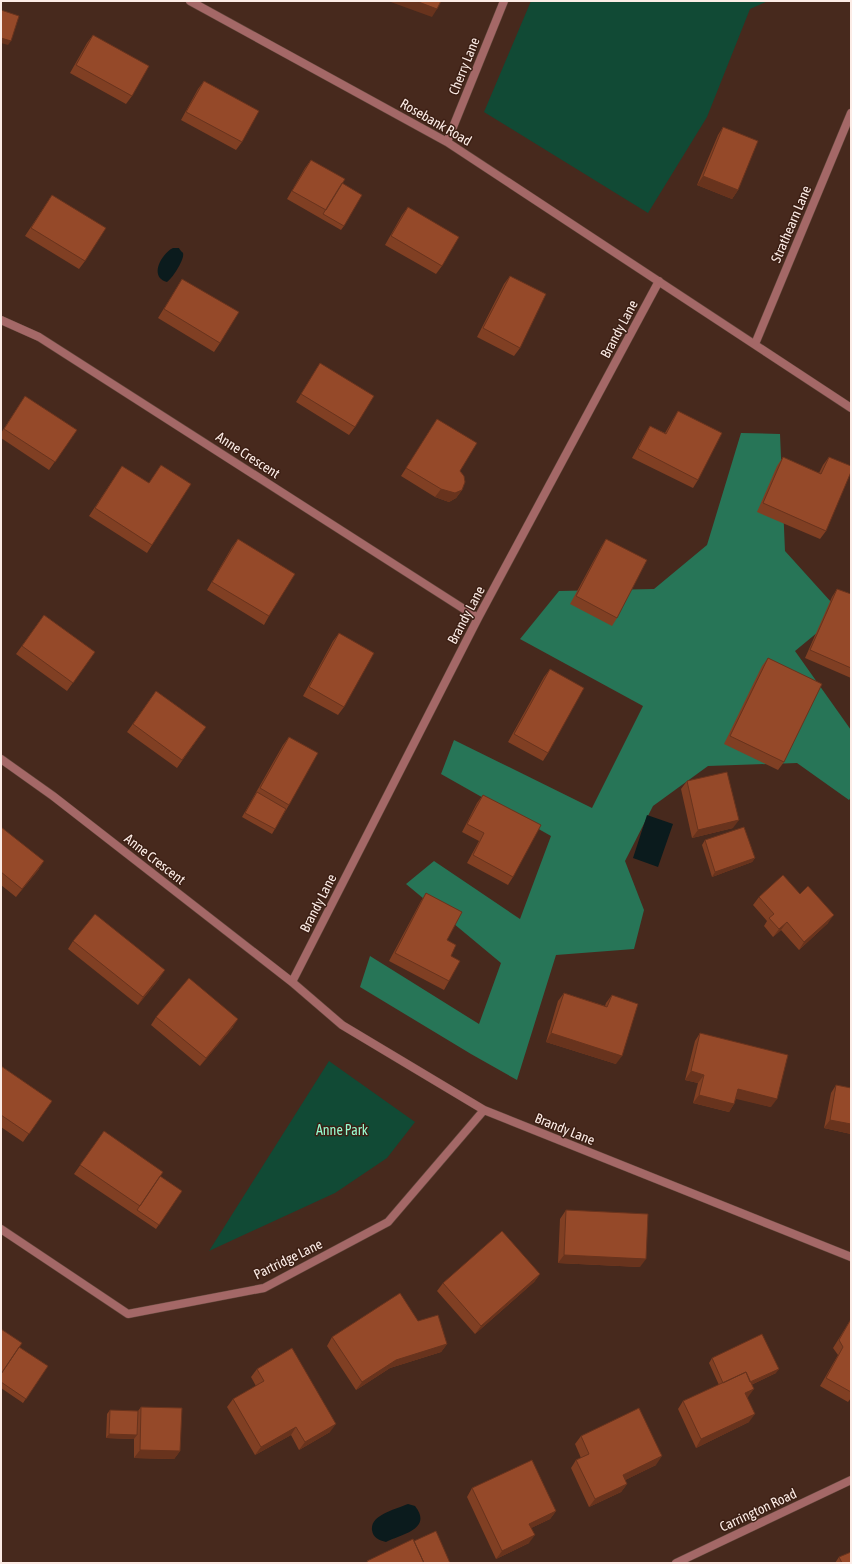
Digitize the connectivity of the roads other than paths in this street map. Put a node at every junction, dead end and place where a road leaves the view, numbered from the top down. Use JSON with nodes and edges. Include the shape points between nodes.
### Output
{"nodes":[{"id":1,"x":190,"y":1,"type":"edge"},
{"id":2,"x":504,"y":1,"type":"edge"},
{"id":3,"x":851,"y":113,"type":"edge"},
{"id":4,"x":447,"y":142,"type":"junction"},
{"id":5,"x":660,"y":281,"type":"junction"},
{"id":6,"x":1,"y":320,"type":"edge"},
{"id":7,"x":755,"y":344,"type":"junction"},
{"id":8,"x":851,"y":408,"type":"edge"},
{"id":9,"x":478,"y":618,"type":"junction"},
{"id":10,"x":1,"y":759,"type":"edge"},
{"id":11,"x":292,"y":982,"type":"junction"},
{"id":12,"x":484,"y":1110,"type":"junction"},
{"id":13,"x":1,"y":1229,"type":"edge"},
{"id":14,"x":851,"y":1257,"type":"edge"},
{"id":15,"x":851,"y":1480,"type":"edge"},
{"id":16,"x":676,"y":1563,"type":"edge"}],
"edges":[{"from":1,"to":4,"type":"street","name":"Rosebank Road"},
{"from":2,"to":4,"type":"street","name":"Cherry Lane"},
{"from":3,"to":7,"type":"street","name":"Strathearn Lane"},
{"from":4,"to":5,"type":"street","name":"Rosebank Road"},
{"from":5,"to":7,"type":"street","name":"Rosebank Road"},
{"from":5,"to":9,"type":"street","name":"Brandy Lane"},
{"from":6,"to":9,"type":"street","name":"Anne Crescent","via":[[39,338]]},
{"from":7,"to":8,"type":"street","name":"Rosebank Road"},
{"from":9,"to":11,"type":"street","name":"Brandy Lane"},
{"from":10,"to":11,"type":"street","name":"Anne Crescent","via":[[53,796]]},
{"from":11,"to":12,"type":"street","name":"Brandy Lane","via":[[342,1024]]},
{"from":12,"to":13,"type":"street","name":"Partridge Lane","via":[[388,1222],[264,1288],[128,1314]]},
{"from":12,"to":14,"type":"street","name":"Brandy Lane"},
{"from":15,"to":16,"type":"street","name":"Carrington Road"}]}
